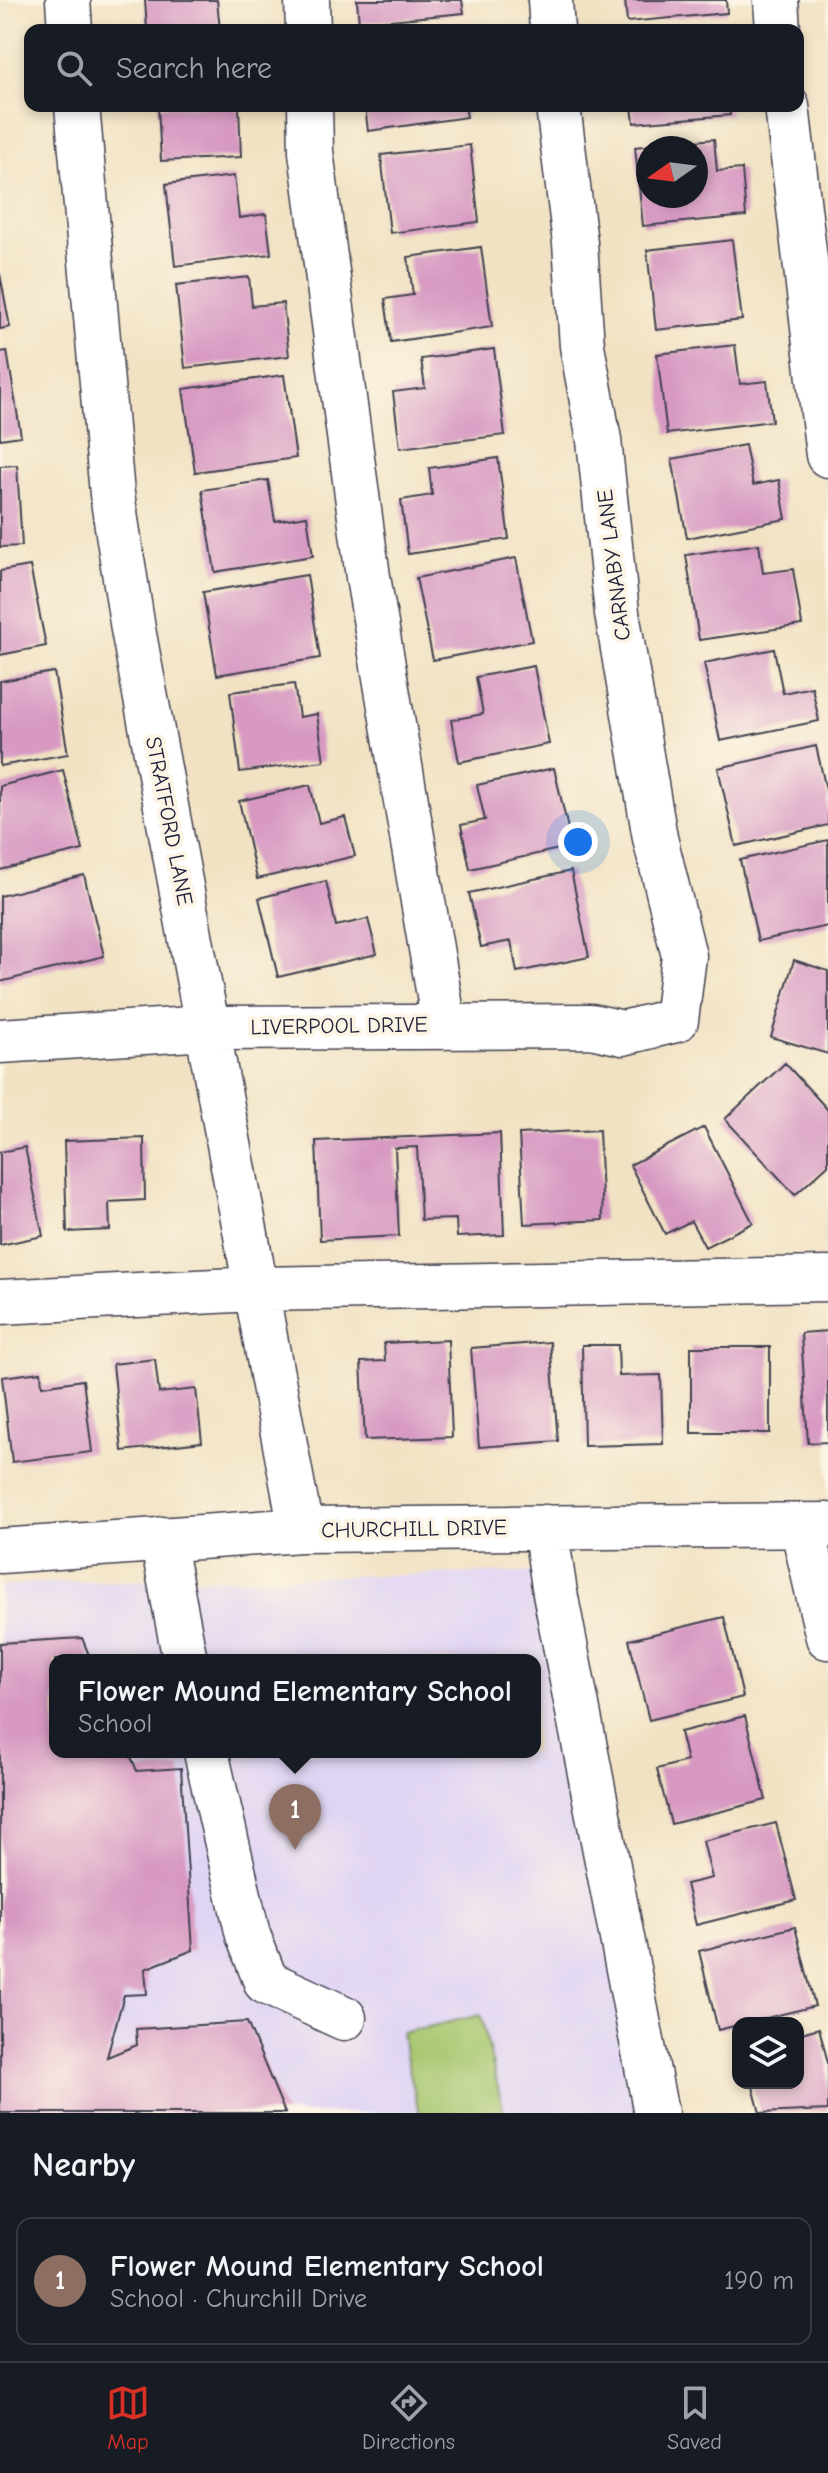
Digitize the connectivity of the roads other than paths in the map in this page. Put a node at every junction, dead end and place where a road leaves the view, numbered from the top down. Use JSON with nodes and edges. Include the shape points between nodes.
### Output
{"nodes":[{"id":1,"x":68,"y":0,"type":"edge"},
{"id":2,"x":307,"y":0,"type":"edge"},
{"id":3,"x":550,"y":0,"type":"edge"},
{"id":4,"x":776,"y":0,"type":"edge"},
{"id":5,"x":70,"y":24,"type":"edge"},
{"id":6,"x":308,"y":24,"type":"edge"},
{"id":7,"x":552,"y":24,"type":"edge"},
{"id":8,"x":778,"y":24,"type":"edge"},
{"id":9,"x":78,"y":112,"type":"edge"},
{"id":10,"x":310,"y":112,"type":"edge"},
{"id":11,"x":559,"y":112,"type":"edge"},
{"id":12,"x":788,"y":112,"type":"edge"},
{"id":13,"x":828,"y":455,"type":"edge"},
{"id":14,"x":676,"y":1020,"type":"joint"},
{"id":15,"x":444,"y":1025,"type":"junction"},
{"id":16,"x":208,"y":1028,"type":"junction"},
{"id":17,"x":0,"y":1041,"type":"edge"},
{"id":18,"x":828,"y":1279,"type":"edge"},
{"id":19,"x":255,"y":1289,"type":"junction"},
{"id":20,"x":0,"y":1302,"type":"edge"},
{"id":21,"x":815,"y":1525,"type":"edge"},
{"id":22,"x":545,"y":1527,"type":"junction"},
{"id":23,"x":301,"y":1530,"type":"junction"},
{"id":24,"x":162,"y":1539,"type":"junction"},
{"id":25,"x":0,"y":1551,"type":"edge"},
{"id":26,"x":828,"y":1637,"type":"edge"},
{"id":27,"x":184,"y":1654,"type":"edge"},
{"id":28,"x":207,"y":1758,"type":"edge"},
{"id":29,"x":344,"y":2018,"type":"dead end"},
{"id":30,"x":656,"y":2113,"type":"edge"}],
"edges":[{"from":1,"to":5,"type":"street"},
{"from":2,"to":6,"type":"street"},
{"from":3,"to":7,"type":"street"},
{"from":4,"to":8,"type":"street"},
{"from":9,"to":16,"type":"street","name":"STRATFORD LANE","via":[[112,494]]},
{"from":10,"to":15,"type":"street","via":[[311,152],[368,577]]},
{"from":11,"to":14,"type":"street","name":"CARNABY LANE","via":[[617,613],[655,838],[684,956]]},
{"from":12,"to":13,"type":"street"},
{"from":14,"to":15,"type":"street","name":"LIVERPOOL DRIVE","via":[[623,1033],[591,1026]]},
{"from":15,"to":16,"type":"street","name":"LIVERPOOL DRIVE"},
{"from":16,"to":17,"type":"street","name":"LIVERPOOL DRIVE"},
{"from":16,"to":19,"type":"street","name":"STRATFORD LANE"},
{"from":18,"to":19,"type":"street"},
{"from":19,"to":20,"type":"street"},
{"from":19,"to":23,"type":"street","name":"STRATFORD LANE"},
{"from":21,"to":22,"type":"street","name":"CHURCHILL DRIVE"},
{"from":21,"to":26,"type":"street"},
{"from":22,"to":23,"type":"street","name":"CHURCHILL DRIVE"},
{"from":22,"to":30,"type":"street"},
{"from":23,"to":24,"type":"street","name":"CHURCHILL DRIVE"},
{"from":24,"to":25,"type":"street","name":"CHURCHILL DRIVE"},
{"from":24,"to":27,"type":"street"},
{"from":28,"to":29,"type":"street","via":[[248,1935],[266,1982]]}]}
